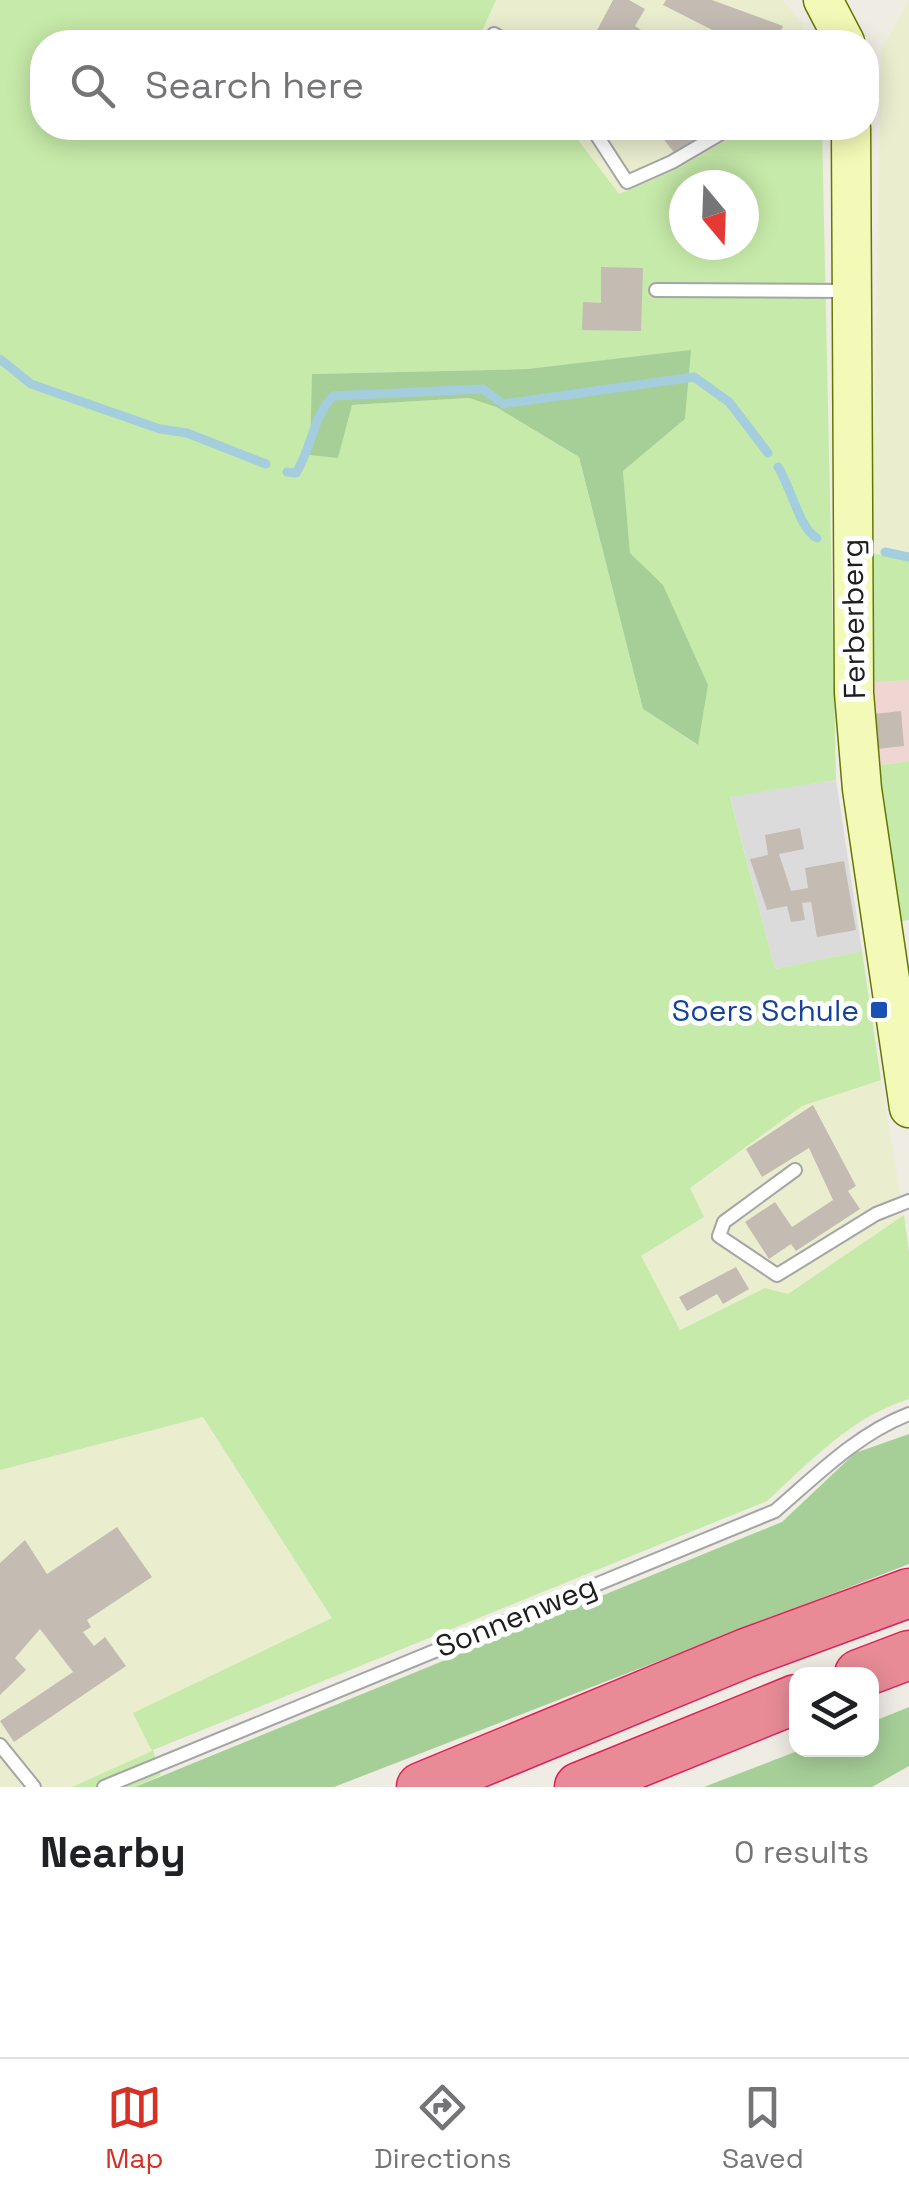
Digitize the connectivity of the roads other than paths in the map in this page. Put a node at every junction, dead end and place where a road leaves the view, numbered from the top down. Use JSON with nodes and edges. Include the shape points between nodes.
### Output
{"nodes":[{"id":1,"x":600,"y":140,"type":"edge"},
{"id":2,"x":710,"y":140,"type":"edge"},
{"id":3,"x":851,"y":140,"type":"edge"},
{"id":4,"x":656,"y":290,"type":"dead end"},
{"id":5,"x":851,"y":291,"type":"junction"},
{"id":6,"x":909,"y":1108,"type":"edge"},
{"id":7,"x":794,"y":1170,"type":"dead end"},
{"id":8,"x":909,"y":1200,"type":"edge"},
{"id":9,"x":909,"y":1414,"type":"edge"},
{"id":10,"x":909,"y":1592,"type":"edge"},
{"id":11,"x":909,"y":1655,"type":"edge"},
{"id":12,"x":877,"y":1667,"type":"edge"},
{"id":13,"x":789,"y":1703,"type":"edge"},
{"id":14,"x":0,"y":1745,"type":"edge"},
{"id":15,"x":34,"y":1787,"type":"edge"},
{"id":16,"x":104,"y":1787,"type":"edge"},
{"id":17,"x":421,"y":1787,"type":"edge"},
{"id":18,"x":578,"y":1787,"type":"edge"}],
"edges":[{"from":1,"to":2,"type":"lane","via":[[627,182]]},
{"from":3,"to":5,"type":"street","name":"Ferberberg"},
{"from":4,"to":5,"type":"lane"},
{"from":5,"to":6,"type":"street","name":"Ferberberg","via":[[854,693]]},
{"from":7,"to":8,"type":"lane","via":[[724,1222],[719,1236],[778,1275]]},
{"from":9,"to":16,"type":"lane","name":"Sonnenweg","via":[[850,1447],[775,1511]]},
{"from":10,"to":17,"type":"highway"},
{"from":11,"to":12,"type":"highway"},
{"from":13,"to":18,"type":"highway"},
{"from":14,"to":15,"type":"lane"}]}
